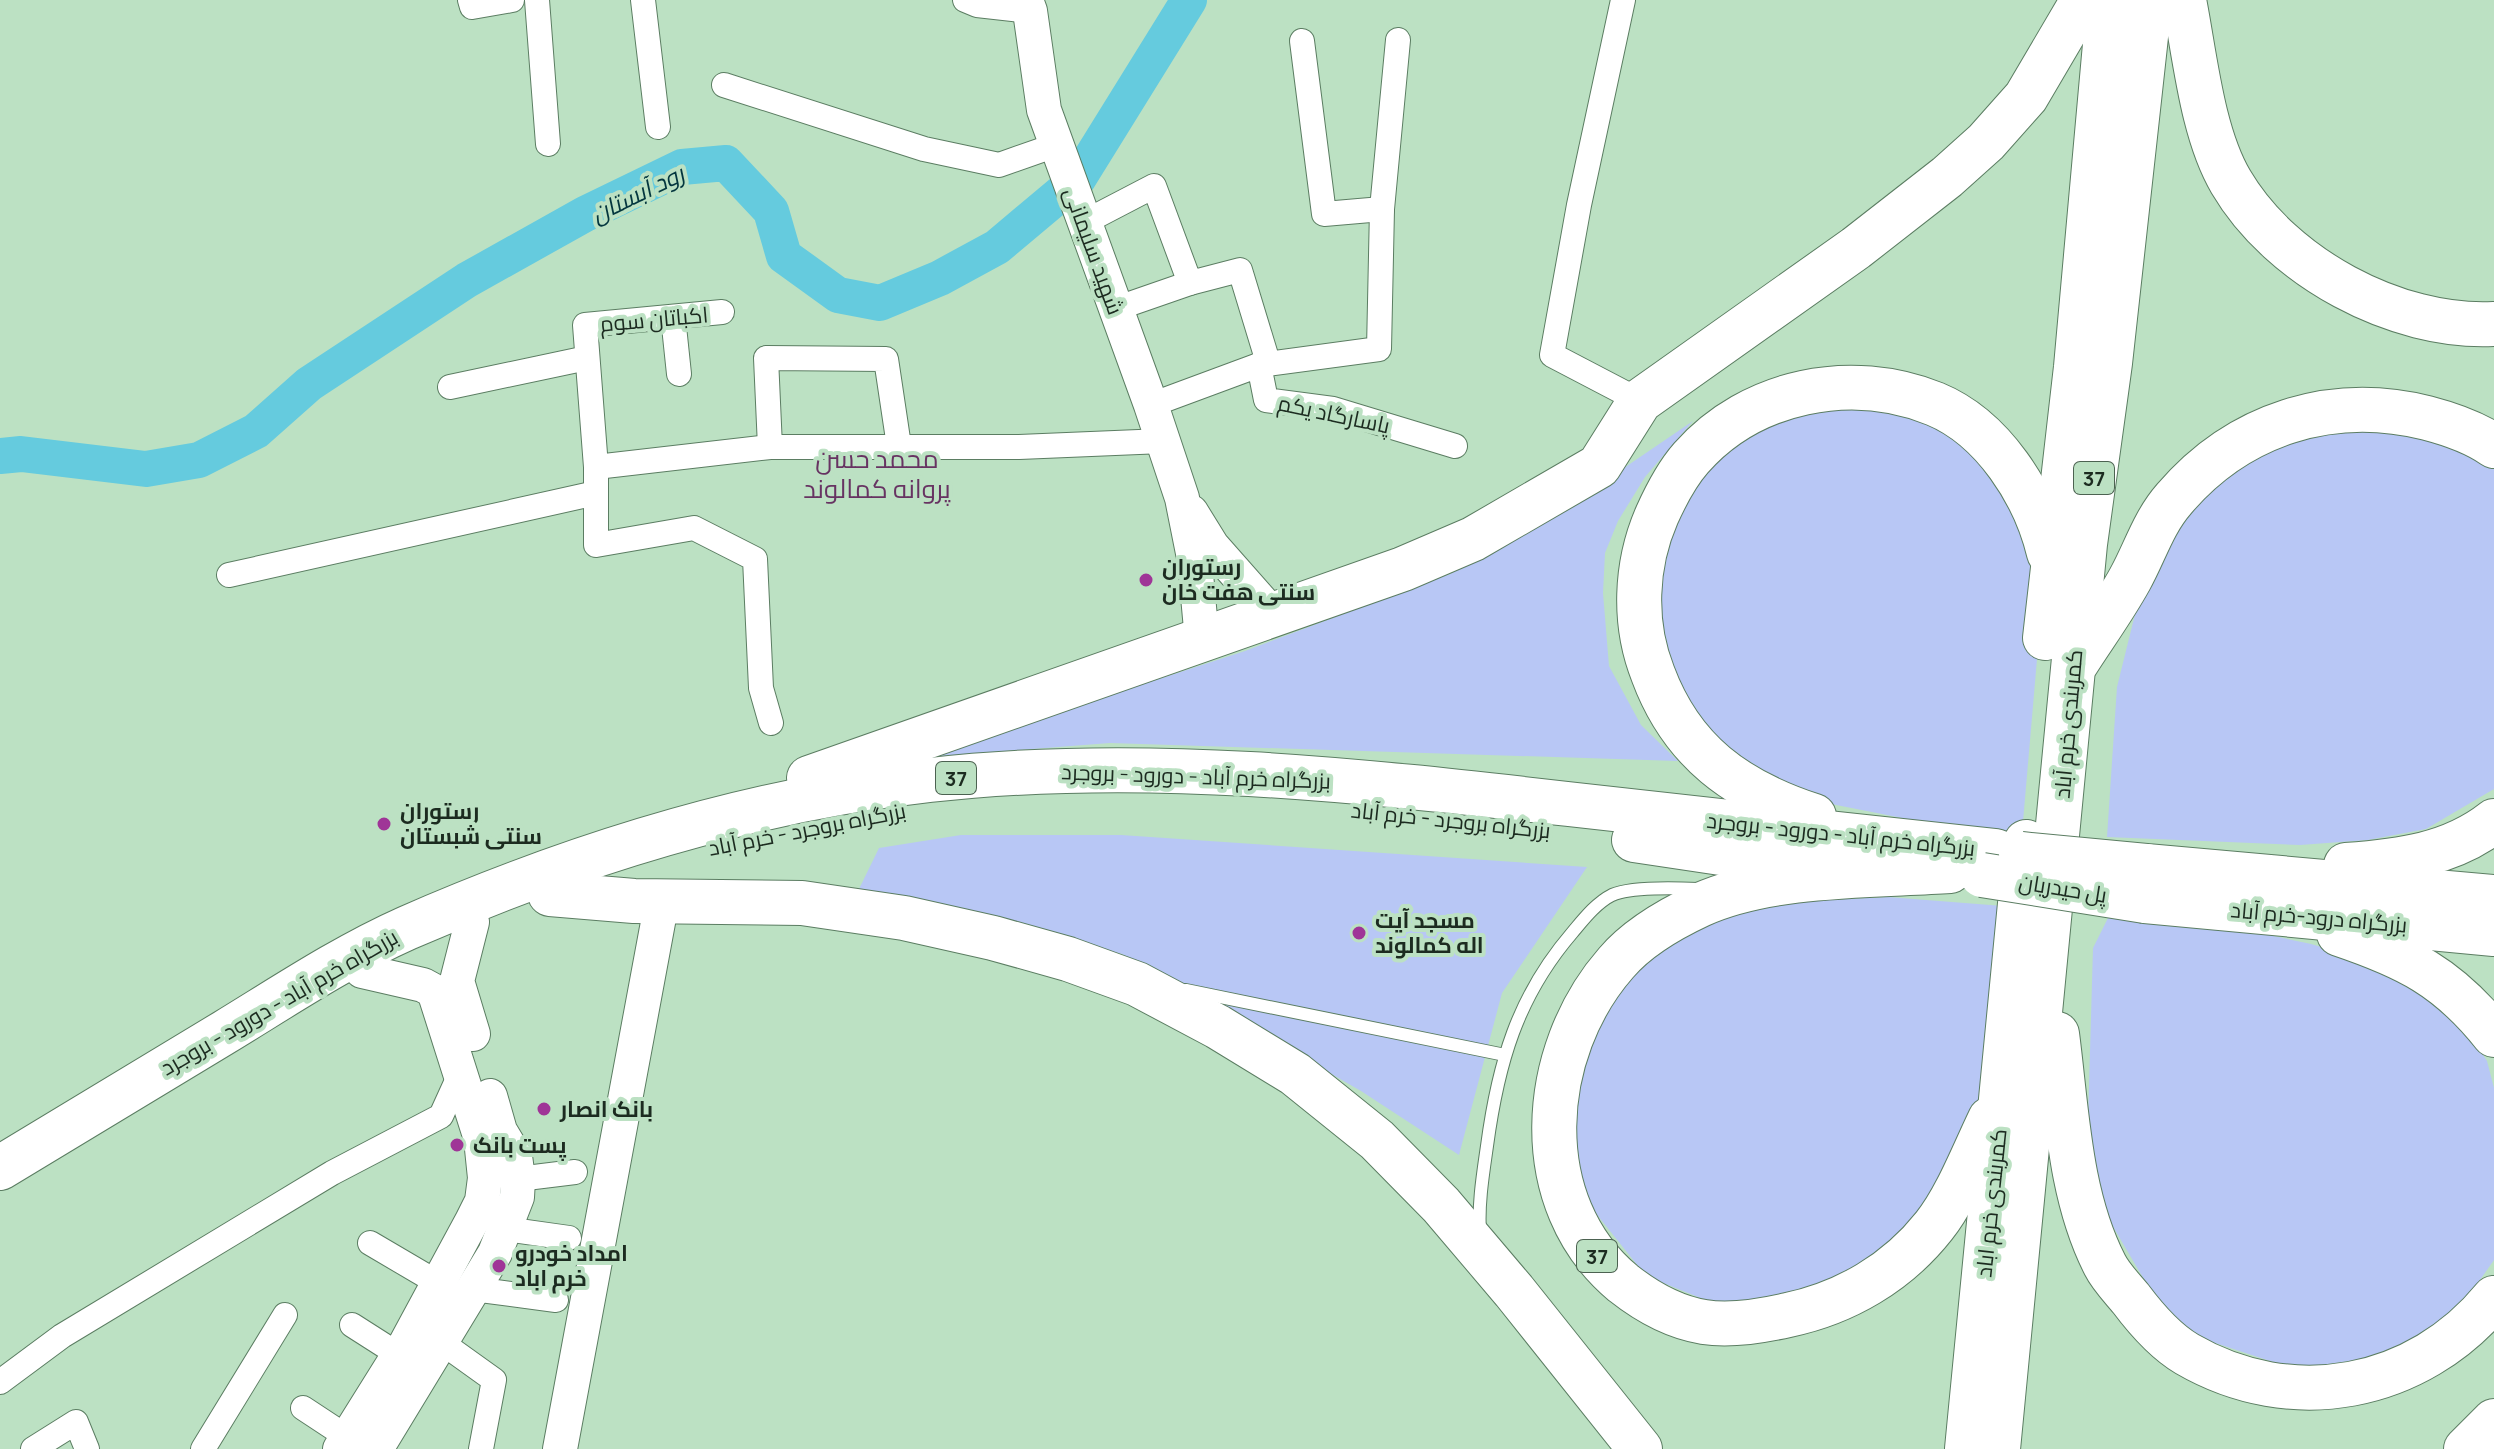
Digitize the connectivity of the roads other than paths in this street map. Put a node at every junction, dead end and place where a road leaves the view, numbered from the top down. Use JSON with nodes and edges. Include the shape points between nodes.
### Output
{"nodes":[{"id":1,"x":470,"y":0,"type":"edge"},
{"id":2,"x":512,"y":0,"type":"edge"},
{"id":3,"x":537,"y":0,"type":"edge"},
{"id":4,"x":643,"y":0,"type":"edge"},
{"id":5,"x":965,"y":0,"type":"edge"},
{"id":6,"x":1623,"y":0,"type":"edge"},
{"id":7,"x":2083,"y":0,"type":"edge"},
{"id":8,"x":2109,"y":0,"type":"edge"},
{"id":9,"x":2150,"y":0,"type":"edge"},
{"id":10,"x":2184,"y":0,"type":"edge"},
{"id":11,"x":1028,"y":6,"type":"edge"},
{"id":12,"x":1398,"y":40,"type":"dead end"},
{"id":13,"x":1302,"y":41,"type":"dead end"},
{"id":14,"x":724,"y":85,"type":"dead end"},
{"id":15,"x":658,"y":127,"type":"dead end"},
{"id":16,"x":548,"y":144,"type":"dead end"},
{"id":17,"x":1056,"y":146,"type":"junction"},
{"id":18,"x":1382,"y":209,"type":"junction"},
{"id":19,"x":1083,"y":223,"type":"junction"},
{"id":20,"x":1190,"y":283,"type":"junction"},
{"id":21,"x":1115,"y":309,"type":"junction"},
{"id":22,"x":722,"y":312,"type":"dead end"},
{"id":23,"x":673,"y":317,"type":"junction"},
{"id":24,"x":2494,"y":324,"type":"edge"},
{"id":25,"x":587,"y":358,"type":"junction"},
{"id":26,"x":1264,"y":363,"type":"junction"},
{"id":27,"x":679,"y":374,"type":"dead end"},
{"id":28,"x":450,"y":387,"type":"dead end"},
{"id":29,"x":1640,"y":401,"type":"junction"},
{"id":30,"x":1151,"y":405,"type":"junction"},
{"id":31,"x":1163,"y":441,"type":"junction"},
{"id":32,"x":899,"y":446,"type":"junction"},
{"id":33,"x":1455,"y":446,"type":"dead end"},
{"id":34,"x":2494,"y":446,"type":"edge"},
{"id":35,"x":770,"y":447,"type":"junction"},
{"id":36,"x":596,"y":467,"type":"junction"},
{"id":37,"x":596,"y":493,"type":"junction"},
{"id":38,"x":1182,"y":498,"type":"junction"},
{"id":39,"x":2052,"y":564,"type":"junction"},
{"id":40,"x":229,"y":575,"type":"dead end"},
{"id":41,"x":1273,"y":615,"type":"junction"},
{"id":42,"x":1202,"y":640,"type":"junction"},
{"id":43,"x":2072,"y":671,"type":"junction"},
{"id":44,"x":771,"y":723,"type":"dead end"},
{"id":45,"x":2494,"y":821,"type":"edge"},
{"id":46,"x":605,"y":850,"type":"junction"},
{"id":47,"x":1975,"y":861,"type":"junction"},
{"id":48,"x":2166,"y":885,"type":"junction"},
{"id":49,"x":1745,"y":889,"type":"junction"},
{"id":50,"x":550,"y":894,"type":"junction"},
{"id":51,"x":2494,"y":897,"type":"edge"},
{"id":52,"x":662,"y":901,"type":"junction"},
{"id":53,"x":472,"y":922,"type":"junction"},
{"id":54,"x":2494,"y":934,"type":"edge"},
{"id":55,"x":2031,"y":956,"type":"junction"},
{"id":56,"x":362,"y":971,"type":"junction"},
{"id":57,"x":1112,"y":975,"type":"junction"},
{"id":58,"x":2494,"y":1035,"type":"edge"},
{"id":59,"x":1505,"y":1055,"type":"junction"},
{"id":60,"x":461,"y":1072,"type":"junction"},
{"id":61,"x":0,"y":1168,"type":"edge"},
{"id":62,"x":575,"y":1172,"type":"dead end"},
{"id":63,"x":518,"y":1179,"type":"junction"},
{"id":64,"x":0,"y":1193,"type":"edge"},
{"id":65,"x":505,"y":1229,"type":"junction"},
{"id":66,"x":569,"y":1238,"type":"dead end"},
{"id":67,"x":370,"y":1243,"type":"dead end"},
{"id":68,"x":1485,"y":1258,"type":"junction"},
{"id":69,"x":438,"y":1283,"type":"junction"},
{"id":70,"x":473,"y":1289,"type":"junction"},
{"id":71,"x":2494,"y":1298,"type":"edge"},
{"id":72,"x":556,"y":1300,"type":"dead end"},
{"id":73,"x":285,"y":1315,"type":"dead end"},
{"id":74,"x":352,"y":1325,"type":"dead end"},
{"id":75,"x":419,"y":1351,"type":"junction"},
{"id":76,"x":0,"y":1382,"type":"edge"},
{"id":77,"x":303,"y":1408,"type":"dead end"},
{"id":78,"x":2494,"y":1421,"type":"edge"},
{"id":79,"x":354,"y":1445,"type":"edge"},
{"id":80,"x":33,"y":1449,"type":"edge"},
{"id":81,"x":87,"y":1449,"type":"edge"},
{"id":82,"x":203,"y":1449,"type":"edge"},
{"id":83,"x":481,"y":1449,"type":"edge"},
{"id":84,"x":560,"y":1449,"type":"edge"},
{"id":85,"x":1640,"y":1449,"type":"edge"},
{"id":86,"x":1967,"y":1449,"type":"edge"},
{"id":87,"x":1998,"y":1449,"type":"edge"},
{"id":88,"x":2466,"y":1449,"type":"edge"}],
"edges":[{"from":1,"to":2,"type":"street","via":[[472,7]]},
{"from":3,"to":16,"type":"street"},
{"from":4,"to":15,"type":"street"},
{"from":5,"to":11,"type":"street"},
{"from":6,"to":29,"type":"street","via":[[1552,355]]},
{"from":7,"to":29,"type":"highway","number":"37","via":[[2026,97],[1986,142],[1856,248]]},
{"from":8,"to":39,"type":"highway","name":"کمربندی خرم آباد","number":"37","via":[[2076,367]]},
{"from":9,"to":43,"type":"highway","name":"کمربندی خرم آباد","number":"37"},
{"from":10,"to":24,"type":"highway","via":[[2206,120],[2231,182],[2264,225],[2308,266],[2374,302],[2426,317]]},
{"from":11,"to":17,"type":"street","name":"شهید سلیمانی","via":[[1044,110]]},
{"from":12,"to":18,"type":"street"},
{"from":13,"to":18,"type":"street","via":[[1324,214]]},
{"from":14,"to":17,"type":"street","via":[[924,149],[999,165]]},
{"from":17,"to":19,"type":"street","name":"شهید سلیمانی"},
{"from":18,"to":26,"type":"street","via":[[1379,349]]},
{"from":19,"to":20,"type":"street","via":[[1154,186]]},
{"from":19,"to":21,"type":"street","name":"شهید سلیمانی"},
{"from":20,"to":21,"type":"street"},
{"from":20,"to":26,"type":"street","via":[[1240,270]]},
{"from":21,"to":30,"type":"street","name":"شهید سلیمانی"},
{"from":22,"to":23,"type":"street","name":"اکباتان سوم"},
{"from":23,"to":25,"type":"street","name":"اکباتان سوم","via":[[585,325]]},
{"from":23,"to":27,"type":"street"},
{"from":25,"to":28,"type":"street"},
{"from":25,"to":36,"type":"street"},
{"from":26,"to":30,"type":"street","name":"پاسارگاد یکم"},
{"from":26,"to":33,"type":"street","name":"پاسارگاد یکم","via":[[1266,400],[1333,409]]},
{"from":29,"to":41,"type":"highway","number":"37","via":[[1599,466],[1537,503],[1431,557]]},
{"from":30,"to":31,"type":"street","name":"شهید سلیمانی"},
{"from":31,"to":32,"type":"street"},
{"from":31,"to":38,"type":"street","name":"شهید سلیمانی"},
{"from":32,"to":35,"type":"street"},
{"from":32,"to":35,"type":"street","via":[[886,359],[766,358]]},
{"from":34,"to":43,"type":"highway","via":[[2450,424],[2370,409],[2329,410],[2255,435],[2195,475],[2171,502]]},
{"from":35,"to":36,"type":"street"},
{"from":36,"to":37,"type":"street"},
{"from":37,"to":40,"type":"street"},
{"from":37,"to":44,"type":"street","via":[[596,545],[694,528],[755,559],[761,688]]},
{"from":38,"to":41,"type":"street","name":"شهید سلیمانی","via":[[1212,546]]},
{"from":38,"to":42,"type":"street","name":"شهید سلیمانی"},
{"from":39,"to":47,"type":"highway","via":[[2033,505],[2008,465],[1974,429],[1936,405],[1892,391],[1843,387],[1796,393],[1753,409],[1721,430],[1669,488],[1641,564],[1639,614],[1645,655],[1680,731],[1712,764],[1780,805]]},
{"from":39,"to":55,"type":"highway","name":"کمربندی خرم آباد","number":"37"},
{"from":41,"to":42,"type":"highway","number":"37"},
{"from":42,"to":46,"type":"highway","number":"37"},
{"from":43,"to":55,"type":"highway","name":"کمربندی خرم آباد","number":"37"},
{"from":45,"to":48,"type":"highway","via":[[2423,856]]},
{"from":46,"to":47,"type":"highway","name":"بزرگراه خرم آباد - دورود - بروجرد","number":"37","via":[[715,819],[839,793],[960,777],[1137,769],[1440,789]]},
{"from":46,"to":61,"type":"highway","name":"بزرگراه خرم آباد - دورود - بروجرد","number":"37","via":[[400,931]]},
{"from":47,"to":48,"type":"highway","name":"پل حیدریان","number":"37","bridge":true},
{"from":47,"to":49,"type":"highway","number":"37"},
{"from":47,"to":50,"type":"highway","name":"بزرگراه بروجرد - خرم آباد","number":"37","via":[[1741,856],[1598,834],[1254,801],[1041,793],[833,819],[605,875]]},
{"from":48,"to":51,"type":"highway","name":"بزرگراه درود-خرم آباد"},
{"from":48,"to":54,"type":"highway","name":"بزرگراه درود-خرم آباد"},
{"from":48,"to":58,"type":"highway","number":"37","via":[[2391,951],[2436,976]]},
{"from":49,"to":55,"type":"highway","number":"37","via":[[1672,919],[1616,962],[1585,1004],[1556,1089],[1553,1137],[1559,1177],[1578,1230],[1605,1267],[1634,1291],[1665,1310],[1706,1323],[1764,1321],[1821,1308],[1883,1277],[1936,1225],[2001,1095]]},
{"from":49,"to":59,"type":"lane","via":[[1665,888],[1613,895],[1591,911],[1534,985]]},
{"from":50,"to":52,"type":"highway"},
{"from":50,"to":53,"type":"highway","name":"بزرگراه بروجرد - خرم آباد","number":"37"},
{"from":52,"to":57,"type":"highway","via":[[802,903],[904,918],[993,938]]},
{"from":52,"to":84,"type":"street"},
{"from":53,"to":56,"type":"highway","name":"بزرگراه بروجرد - خرم آباد","number":"37"},
{"from":53,"to":63,"type":"street","via":[[457,981]]},
{"from":55,"to":71,"type":"highway","number":"37","via":[[2083,1213],[2106,1267],[2147,1320],[2186,1353],[2240,1377],[2288,1387],[2338,1387],[2383,1377],[2427,1358]]},
{"from":55,"to":86,"type":"highway","name":"کمربندی خرم اباد"},
{"from":55,"to":87,"type":"highway","name":"کمربندی خرم آباد"},
{"from":56,"to":60,"type":"street","via":[[434,991]]},
{"from":56,"to":64,"type":"highway","name":"بزرگراه بروجرد - خرم آباد","number":"37","via":[[277,1015]]},
{"from":57,"to":59,"type":"lane"},
{"from":57,"to":68,"type":"highway","via":[[1218,1027],[1295,1074],[1377,1140]]},
{"from":59,"to":68,"type":"lane","via":[[1482,1180]]},
{"from":60,"to":69,"type":"street","via":[[481,1139],[485,1178],[482,1201]]},
{"from":60,"to":76,"type":"street","via":[[441,1116],[332,1173],[76,1327]]},
{"from":62,"to":63,"type":"street"},
{"from":63,"to":65,"type":"street"},
{"from":65,"to":66,"type":"street"},
{"from":65,"to":70,"type":"street"},
{"from":67,"to":69,"type":"street"},
{"from":68,"to":85,"type":"highway"},
{"from":69,"to":75,"type":"street"},
{"from":70,"to":72,"type":"street"},
{"from":70,"to":75,"type":"street"},
{"from":73,"to":82,"type":"street"},
{"from":74,"to":75,"type":"street"},
{"from":75,"to":79,"type":"street"},
{"from":75,"to":83,"type":"street","via":[[494,1380]]},
{"from":77,"to":79,"type":"street"},
{"from":78,"to":88,"type":"highway"},
{"from":80,"to":81,"type":"street","via":[[76,1422]]}]}
